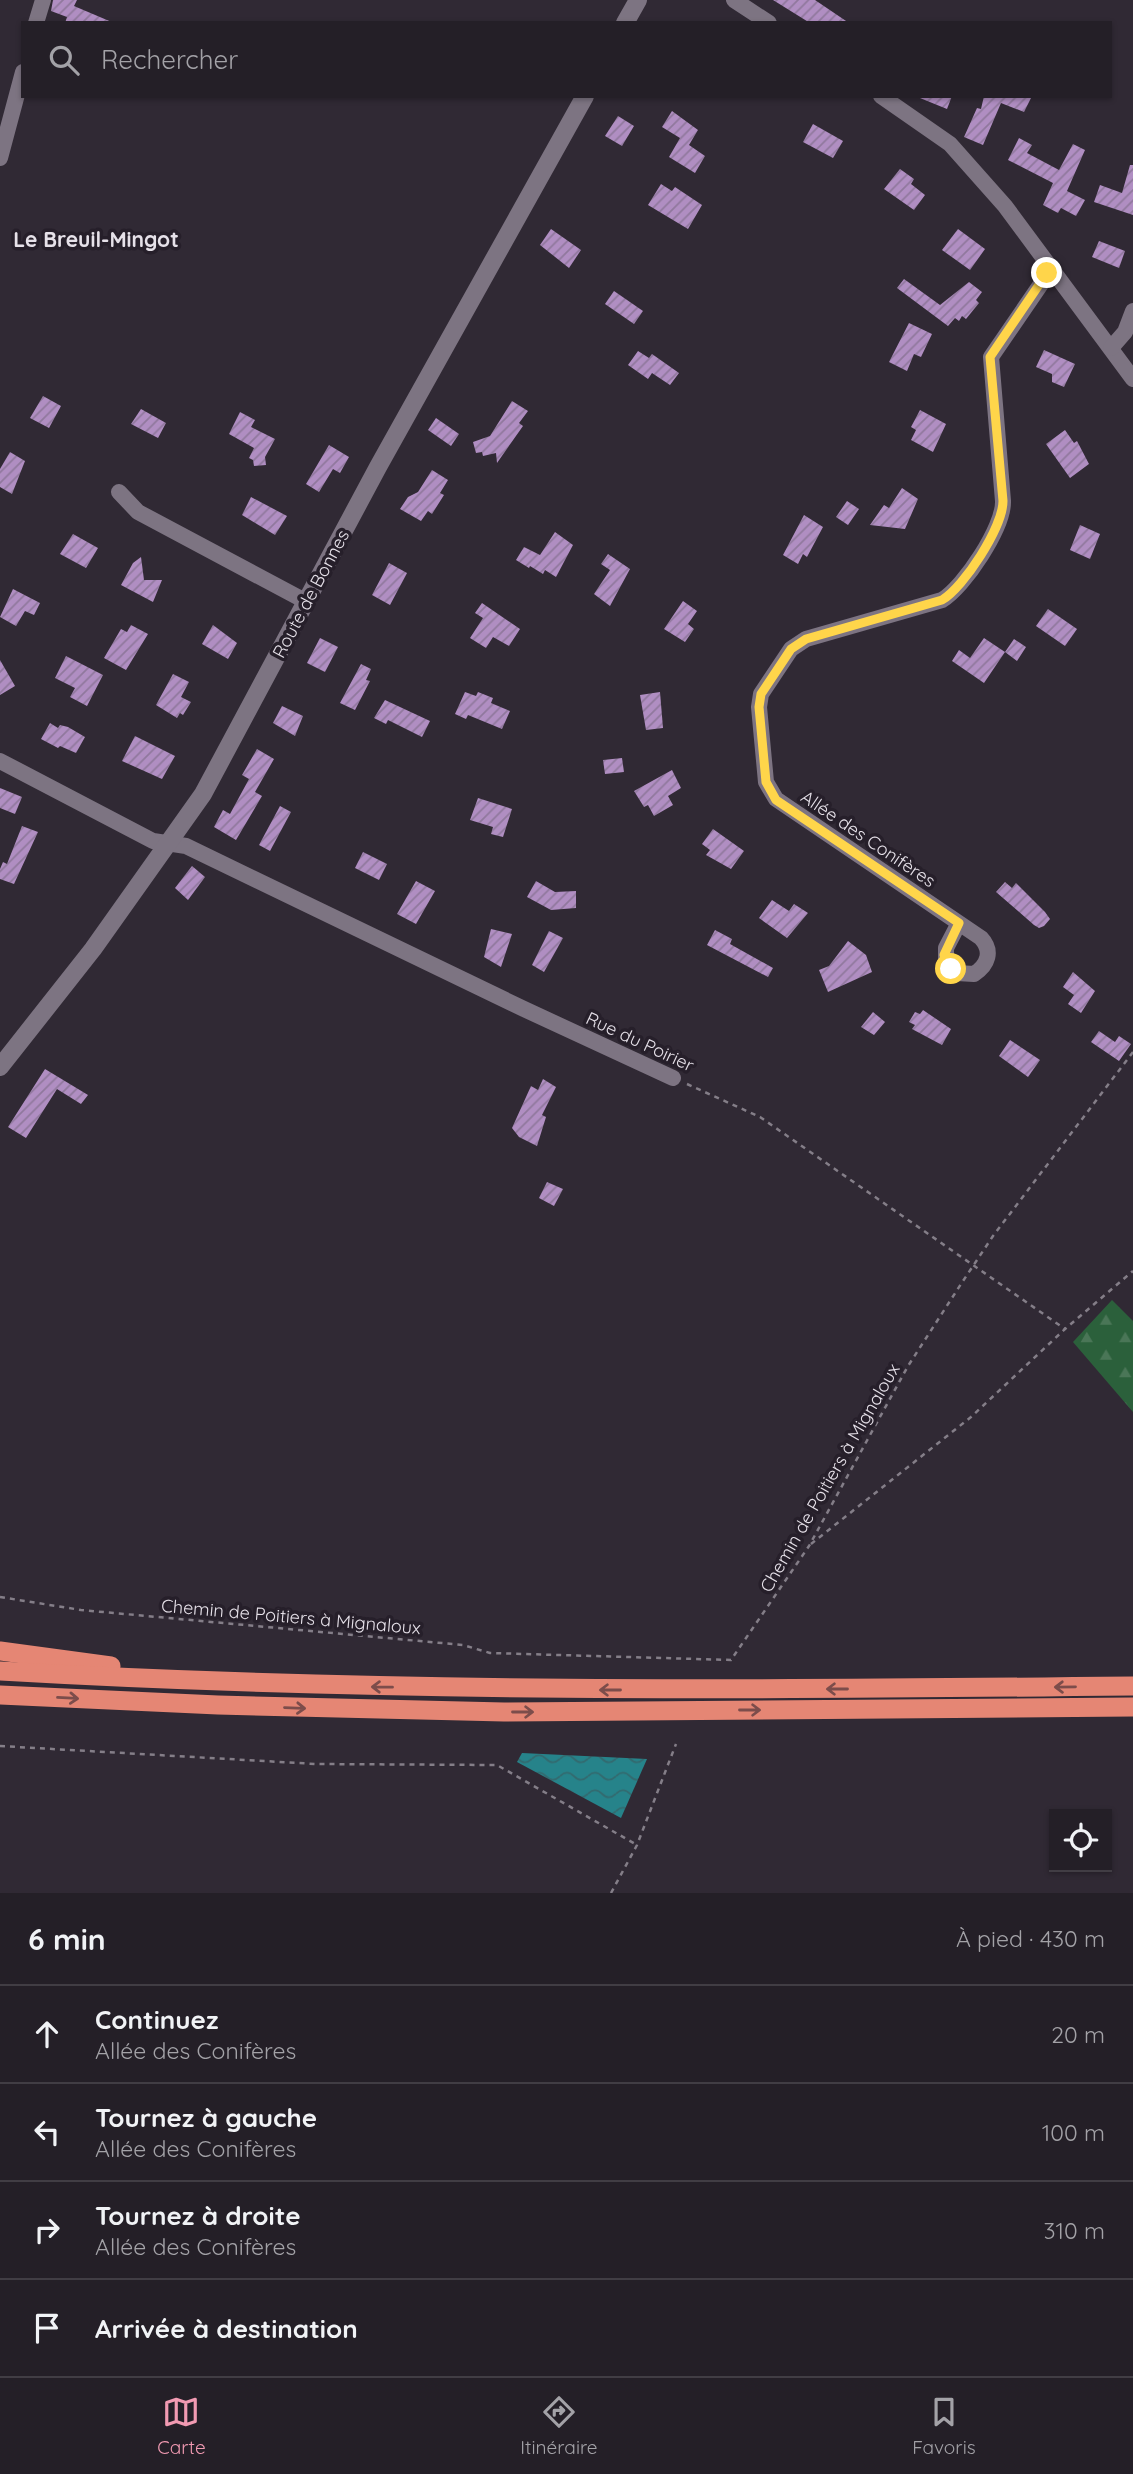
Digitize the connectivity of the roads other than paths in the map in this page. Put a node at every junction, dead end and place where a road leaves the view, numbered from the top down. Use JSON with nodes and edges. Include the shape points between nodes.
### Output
{"nodes":[{"id":1,"x":43,"y":0,"type":"edge"},
{"id":2,"x":638,"y":0,"type":"edge"},
{"id":3,"x":734,"y":0,"type":"edge"},
{"id":4,"x":37,"y":21,"type":"edge"},
{"id":5,"x":626,"y":21,"type":"edge"},
{"id":6,"x":766,"y":21,"type":"edge"},
{"id":7,"x":21,"y":79,"type":"edge"},
{"id":8,"x":583,"y":98,"type":"edge"},
{"id":9,"x":884,"y":98,"type":"edge"},
{"id":10,"x":0,"y":158,"type":"edge"},
{"id":11,"x":1052,"y":268,"type":"junction"},
{"id":12,"x":1133,"y":311,"type":"edge"},
{"id":13,"x":1111,"y":348,"type":"junction"},
{"id":14,"x":1133,"y":379,"type":"edge"},
{"id":15,"x":119,"y":492,"type":"dead end"},
{"id":16,"x":307,"y":602,"type":"junction"},
{"id":17,"x":0,"y":761,"type":"edge"},
{"id":18,"x":170,"y":843,"type":"junction"},
{"id":19,"x":959,"y":923,"type":"dead end"},
{"id":20,"x":0,"y":1067,"type":"edge"},
{"id":21,"x":673,"y":1078,"type":"road end"},
{"id":22,"x":0,"y":1651,"type":"edge"},
{"id":23,"x":0,"y":1671,"type":"edge"},
{"id":24,"x":144,"y":1680,"type":"junction"},
{"id":25,"x":1133,"y":1686,"type":"edge"},
{"id":26,"x":0,"y":1695,"type":"edge"},
{"id":27,"x":1133,"y":1707,"type":"edge"}],
"edges":[{"from":1,"to":4,"type":"street"},
{"from":2,"to":5,"type":"street"},
{"from":3,"to":6,"type":"street"},
{"from":7,"to":10,"type":"street"},
{"from":8,"to":16,"type":"street","name":"Route de Bonnes"},
{"from":9,"to":11,"type":"street","via":[[950,144]]},
{"from":11,"to":13,"type":"street"},
{"from":11,"to":19,"type":"street","name":"Allée des Conifères","via":[[990,357],[1003,510],[957,588],[942,600],[797,644],[766,686],[759,707],[766,782],[776,800]]},
{"from":12,"to":13,"type":"street","via":[[1125,332]]},
{"from":13,"to":14,"type":"street"},
{"from":15,"to":16,"type":"street","via":[[138,512]]},
{"from":16,"to":18,"type":"street","name":"Route de Bonnes","via":[[204,794]]},
{"from":17,"to":18,"type":"street","name":"Rue du Poirier","via":[[153,841]]},
{"from":18,"to":20,"type":"street","name":"Route de Bonnes"},
{"from":18,"to":21,"type":"street","name":"Rue du Poirier","via":[[186,846]]},
{"from":22,"to":24,"type":"highway","via":[[125,1668]]},
{"from":23,"to":24,"type":"highway"},
{"from":25,"to":24,"type":"highway","one_way":true,"via":[[503,1690]]},
{"from":26,"to":27,"type":"highway","one_way":true,"via":[[504,1712]]}]}
